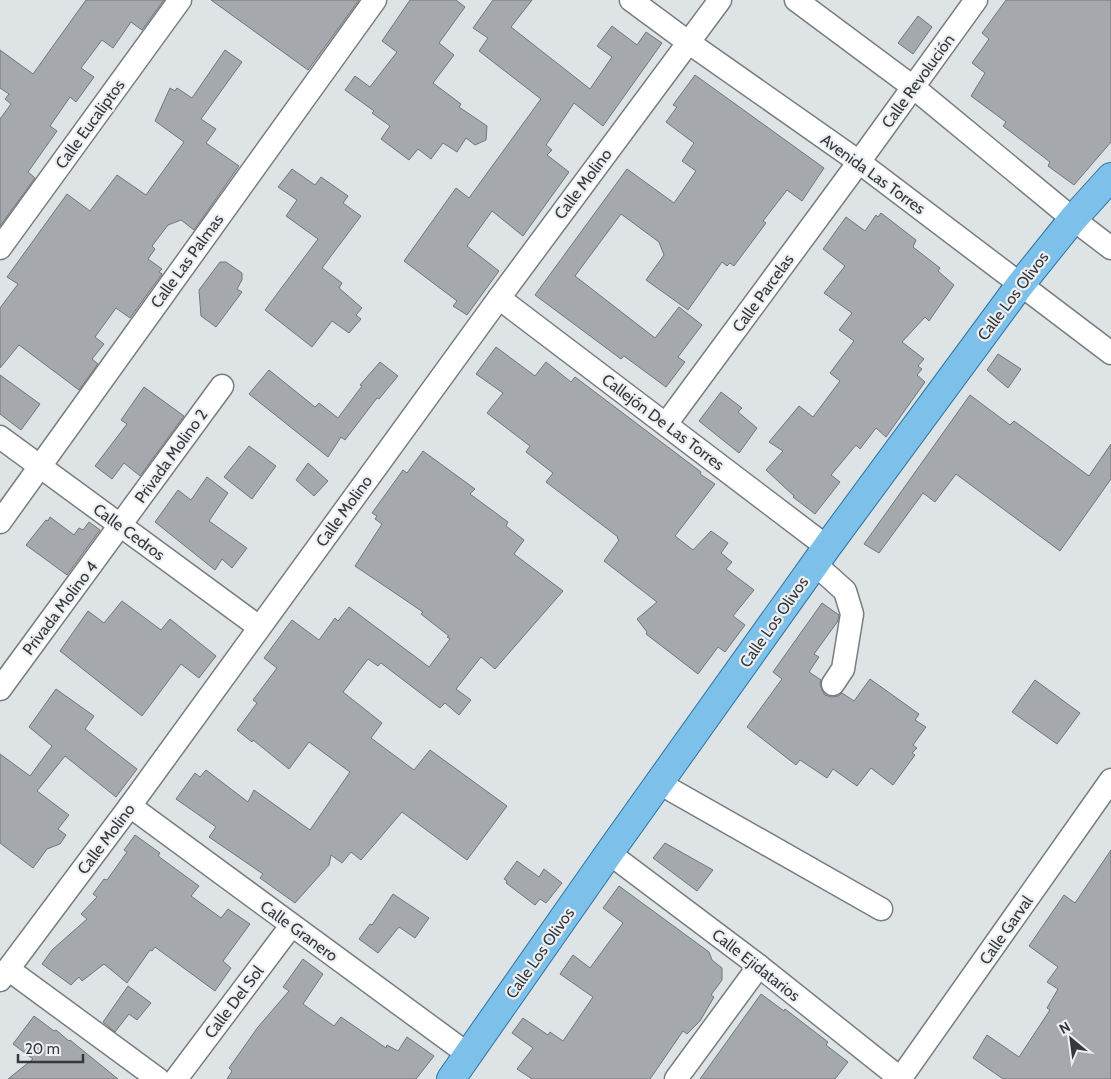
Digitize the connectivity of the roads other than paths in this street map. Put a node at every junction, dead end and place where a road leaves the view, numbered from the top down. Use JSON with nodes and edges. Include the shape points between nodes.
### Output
{"nodes":[{"id":1,"x":180,"y":0,"type":"edge"},
{"id":2,"x":375,"y":0,"type":"edge"},
{"id":3,"x":631,"y":0,"type":"edge"},
{"id":4,"x":720,"y":0,"type":"edge"},
{"id":5,"x":796,"y":0,"type":"edge"},
{"id":6,"x":976,"y":0,"type":"edge"},
{"id":7,"x":688,"y":42,"type":"junction"},
{"id":8,"x":913,"y":87,"type":"junction"},
{"id":9,"x":859,"y":162,"type":"junction"},
{"id":10,"x":1111,"y":177,"type":"edge"},
{"id":11,"x":1073,"y":219,"type":"junction"},
{"id":12,"x":0,"y":248,"type":"edge"},
{"id":13,"x":1111,"y":248,"type":"edge"},
{"id":14,"x":1020,"y":285,"type":"junction"},
{"id":15,"x":499,"y":298,"type":"junction"},
{"id":16,"x":1111,"y":353,"type":"edge"},
{"id":17,"x":222,"y":386,"type":"dead end"},
{"id":18,"x":666,"y":424,"type":"junction"},
{"id":19,"x":0,"y":437,"type":"edge"},
{"id":20,"x":40,"y":466,"type":"junction"},
{"id":21,"x":0,"y":522,"type":"edge"},
{"id":22,"x":121,"y":526,"type":"junction"},
{"id":23,"x":821,"y":556,"type":"junction"},
{"id":24,"x":260,"y":627,"type":"junction"},
{"id":25,"x":832,"y":684,"type":"dead end"},
{"id":26,"x":0,"y":689,"type":"edge"},
{"id":27,"x":1111,"y":780,"type":"edge"},
{"id":28,"x":659,"y":782,"type":"junction"},
{"id":29,"x":130,"y":806,"type":"junction"},
{"id":30,"x":610,"y":852,"type":"junction"},
{"id":31,"x":881,"y":909,"type":"dead end"},
{"id":32,"x":291,"y":926,"type":"junction"},
{"id":33,"x":759,"y":966,"type":"junction"},
{"id":34,"x":4,"y":975,"type":"edge"},
{"id":35,"x":469,"y":1054,"type":"junction"},
{"id":36,"x":158,"y":1079,"type":"edge"},
{"id":37,"x":176,"y":1079,"type":"edge"},
{"id":38,"x":451,"y":1079,"type":"edge"},
{"id":39,"x":676,"y":1079,"type":"edge"},
{"id":40,"x":900,"y":1079,"type":"edge"}],
"edges":[{"from":1,"to":12,"type":"street","name":"Calle Eucaliptos"},
{"from":2,"to":20,"type":"street","name":"Calle Las Palmas"},
{"from":3,"to":7,"type":"street","name":"Avenida Las Torres"},
{"from":4,"to":7,"type":"street","name":"Calle Molino"},
{"from":5,"to":8,"type":"street"},
{"from":6,"to":8,"type":"street","name":"Calle Revolución"},
{"from":7,"to":9,"type":"street","name":"Avenida Las Torres"},
{"from":7,"to":15,"type":"street","name":"Calle Molino"},
{"from":8,"to":9,"type":"street","name":"Calle Revolución"},
{"from":8,"to":11,"type":"street"},
{"from":9,"to":14,"type":"street","name":"Avenida Las Torres"},
{"from":9,"to":18,"type":"street","name":"Calle Parcelas"},
{"from":10,"to":11,"type":"main road","name":"Calle Los Olivos"},
{"from":11,"to":13,"type":"street"},
{"from":11,"to":14,"type":"main road","name":"Calle Los Olivos"},
{"from":14,"to":16,"type":"street","name":"Avenida Las Torres"},
{"from":14,"to":23,"type":"main road","name":"Calle Los Olivos"},
{"from":15,"to":18,"type":"street","name":"Callejón De Las Torres"},
{"from":15,"to":24,"type":"street","name":"Calle Molino"},
{"from":17,"to":22,"type":"street","name":"Privada Molino 2"},
{"from":18,"to":23,"type":"street","name":"Callejón De Las Torres"},
{"from":19,"to":20,"type":"street","name":"Calle Cedros"},
{"from":20,"to":21,"type":"street","name":"Calle Las Palmas"},
{"from":20,"to":22,"type":"street","name":"Calle Cedros"},
{"from":22,"to":24,"type":"street","name":"Calle Cedros"},
{"from":22,"to":26,"type":"street","name":"Privada Molino 4"},
{"from":23,"to":25,"type":"street","name":"Callejón De Las Torres","via":[[845,591],[852,614],[843,669]]},
{"from":23,"to":28,"type":"main road","name":"Calle Los Olivos"},
{"from":24,"to":29,"type":"street","name":"Calle Molino"},
{"from":27,"to":40,"type":"street","name":"Calle Garval"},
{"from":28,"to":30,"type":"main road","name":"Calle Los Olivos"},
{"from":28,"to":31,"type":"street"},
{"from":29,"to":32,"type":"street","name":"Calle Granero"},
{"from":29,"to":34,"type":"street","name":"Calle Molino"},
{"from":30,"to":33,"type":"street","name":"Calle Ejidatarios"},
{"from":30,"to":35,"type":"main road","name":"Calle Los Olivos"},
{"from":32,"to":35,"type":"street","name":"Calle Granero"},
{"from":32,"to":37,"type":"street","name":"Calle Del Sol"},
{"from":33,"to":39,"type":"street"},
{"from":33,"to":40,"type":"street","name":"Calle Ejidatarios"},
{"from":34,"to":36,"type":"street"},
{"from":35,"to":38,"type":"main road","name":"Calle Los Olivos"}]}
